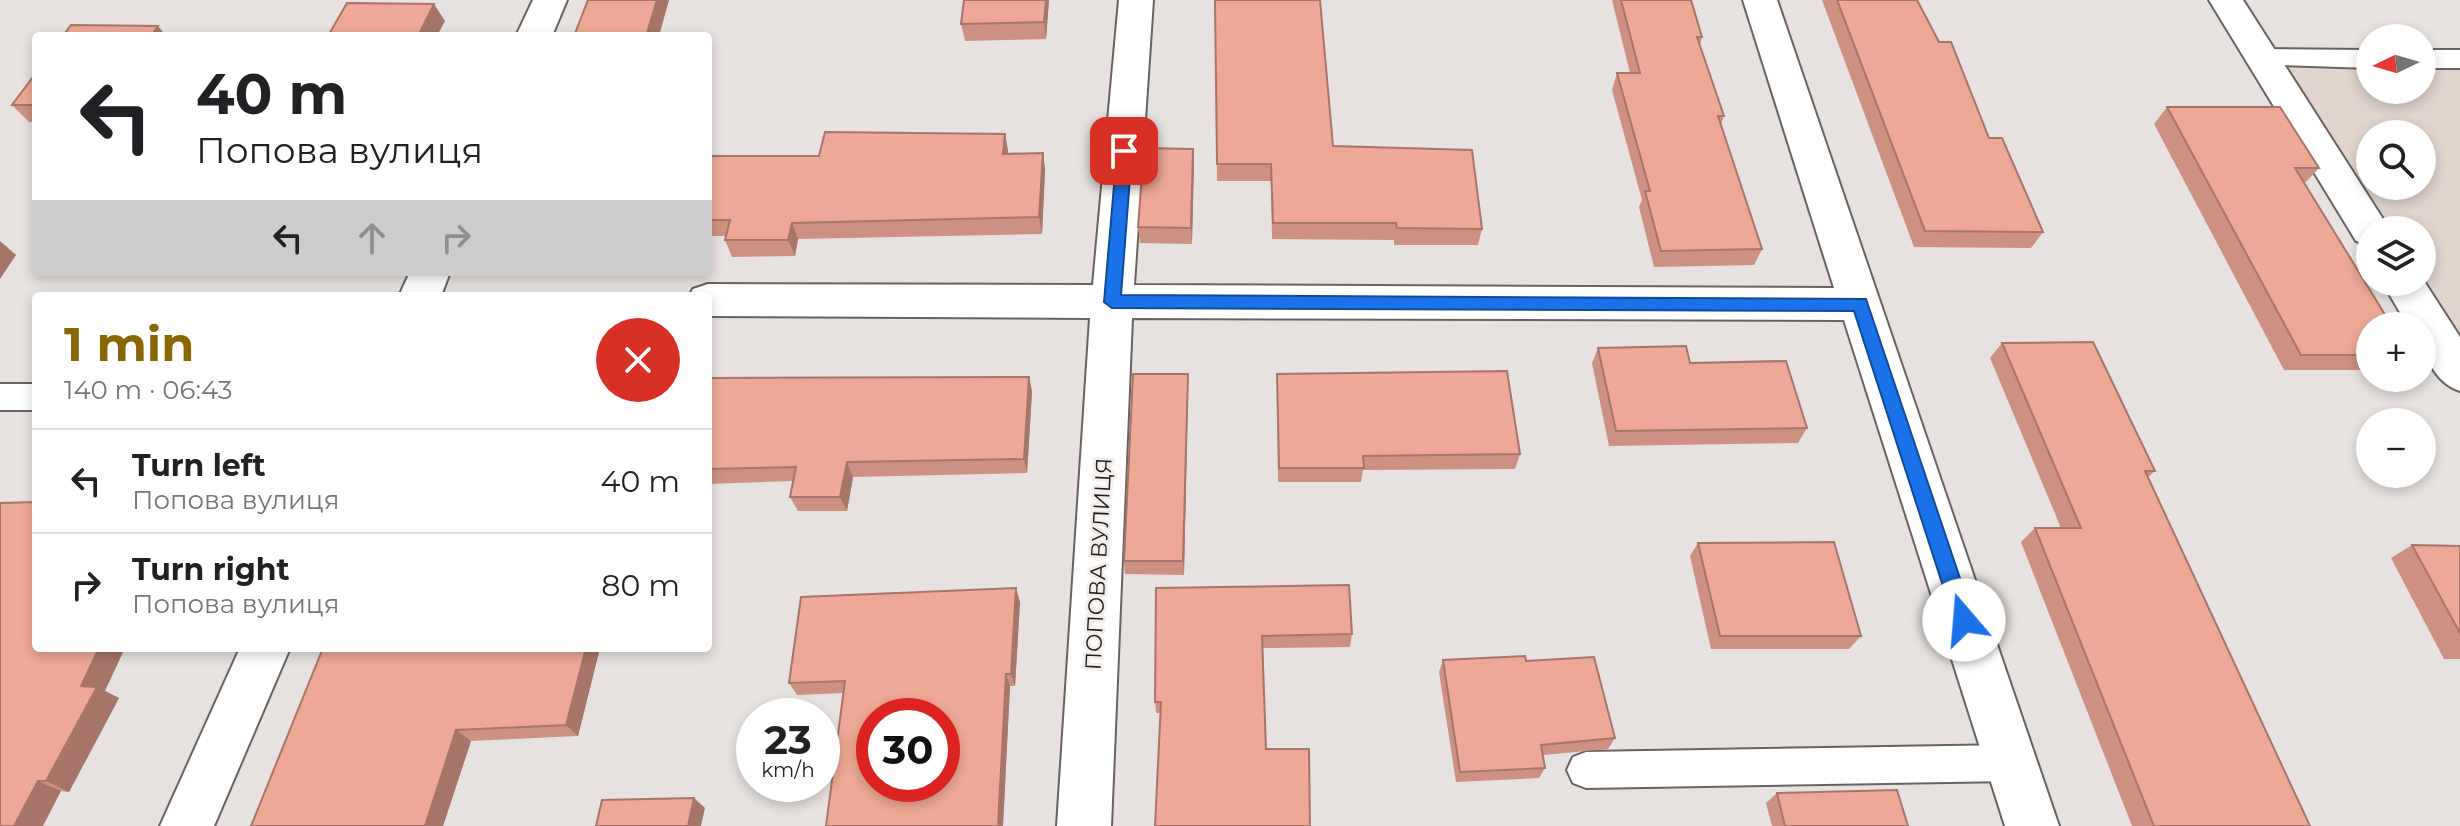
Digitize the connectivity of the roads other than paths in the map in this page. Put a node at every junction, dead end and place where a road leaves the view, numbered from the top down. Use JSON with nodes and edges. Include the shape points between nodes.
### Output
{"nodes":[{"id":1,"x":550,"y":0,"type":"edge"},
{"id":2,"x":1136,"y":0,"type":"edge"},
{"id":3,"x":1760,"y":0,"type":"edge"},
{"id":4,"x":2226,"y":0,"type":"edge"},
{"id":5,"x":536,"y":32,"type":"edge"},
{"id":6,"x":2262,"y":58,"type":"junction"},
{"id":7,"x":2356,"y":59,"type":"edge"},
{"id":8,"x":2436,"y":59,"type":"edge"},
{"id":9,"x":2460,"y":59,"type":"edge"},
{"id":10,"x":2361,"y":216,"type":"edge"},
{"id":11,"x":2412,"y":296,"type":"edge"},
{"id":12,"x":712,"y":300,"type":"edge"},
{"id":13,"x":1112,"y":302,"type":"junction"},
{"id":14,"x":1860,"y":304,"type":"junction"},
{"id":15,"x":2460,"y":373,"type":"edge"},
{"id":16,"x":0,"y":397,"type":"edge"},
{"id":17,"x":32,"y":397,"type":"edge"},
{"id":18,"x":263,"y":652,"type":"edge"},
{"id":19,"x":2011,"y":763,"type":"junction"},
{"id":20,"x":1586,"y":770,"type":"edge"},
{"id":21,"x":187,"y":826,"type":"edge"},
{"id":22,"x":1084,"y":826,"type":"edge"},
{"id":23,"x":2032,"y":826,"type":"edge"}],
"edges":[{"from":1,"to":5,"type":"street"},
{"from":2,"to":13,"type":"street","name":"ПОПОВА ВУЛИЦЯ"},
{"from":3,"to":14,"type":"street"},
{"from":4,"to":6,"type":"street"},
{"from":6,"to":7,"type":"lane"},
{"from":6,"to":10,"type":"street"},
{"from":8,"to":9,"type":"lane"},
{"from":11,"to":15,"type":"street"},
{"from":12,"to":13,"type":"street"},
{"from":13,"to":14,"type":"street"},
{"from":13,"to":22,"type":"street","name":"ПОПОВА ВУЛИЦЯ"},
{"from":14,"to":19,"type":"street"},
{"from":16,"to":17,"type":"lane"},
{"from":18,"to":21,"type":"street"},
{"from":19,"to":20,"type":"lane"},
{"from":19,"to":23,"type":"street"}]}
